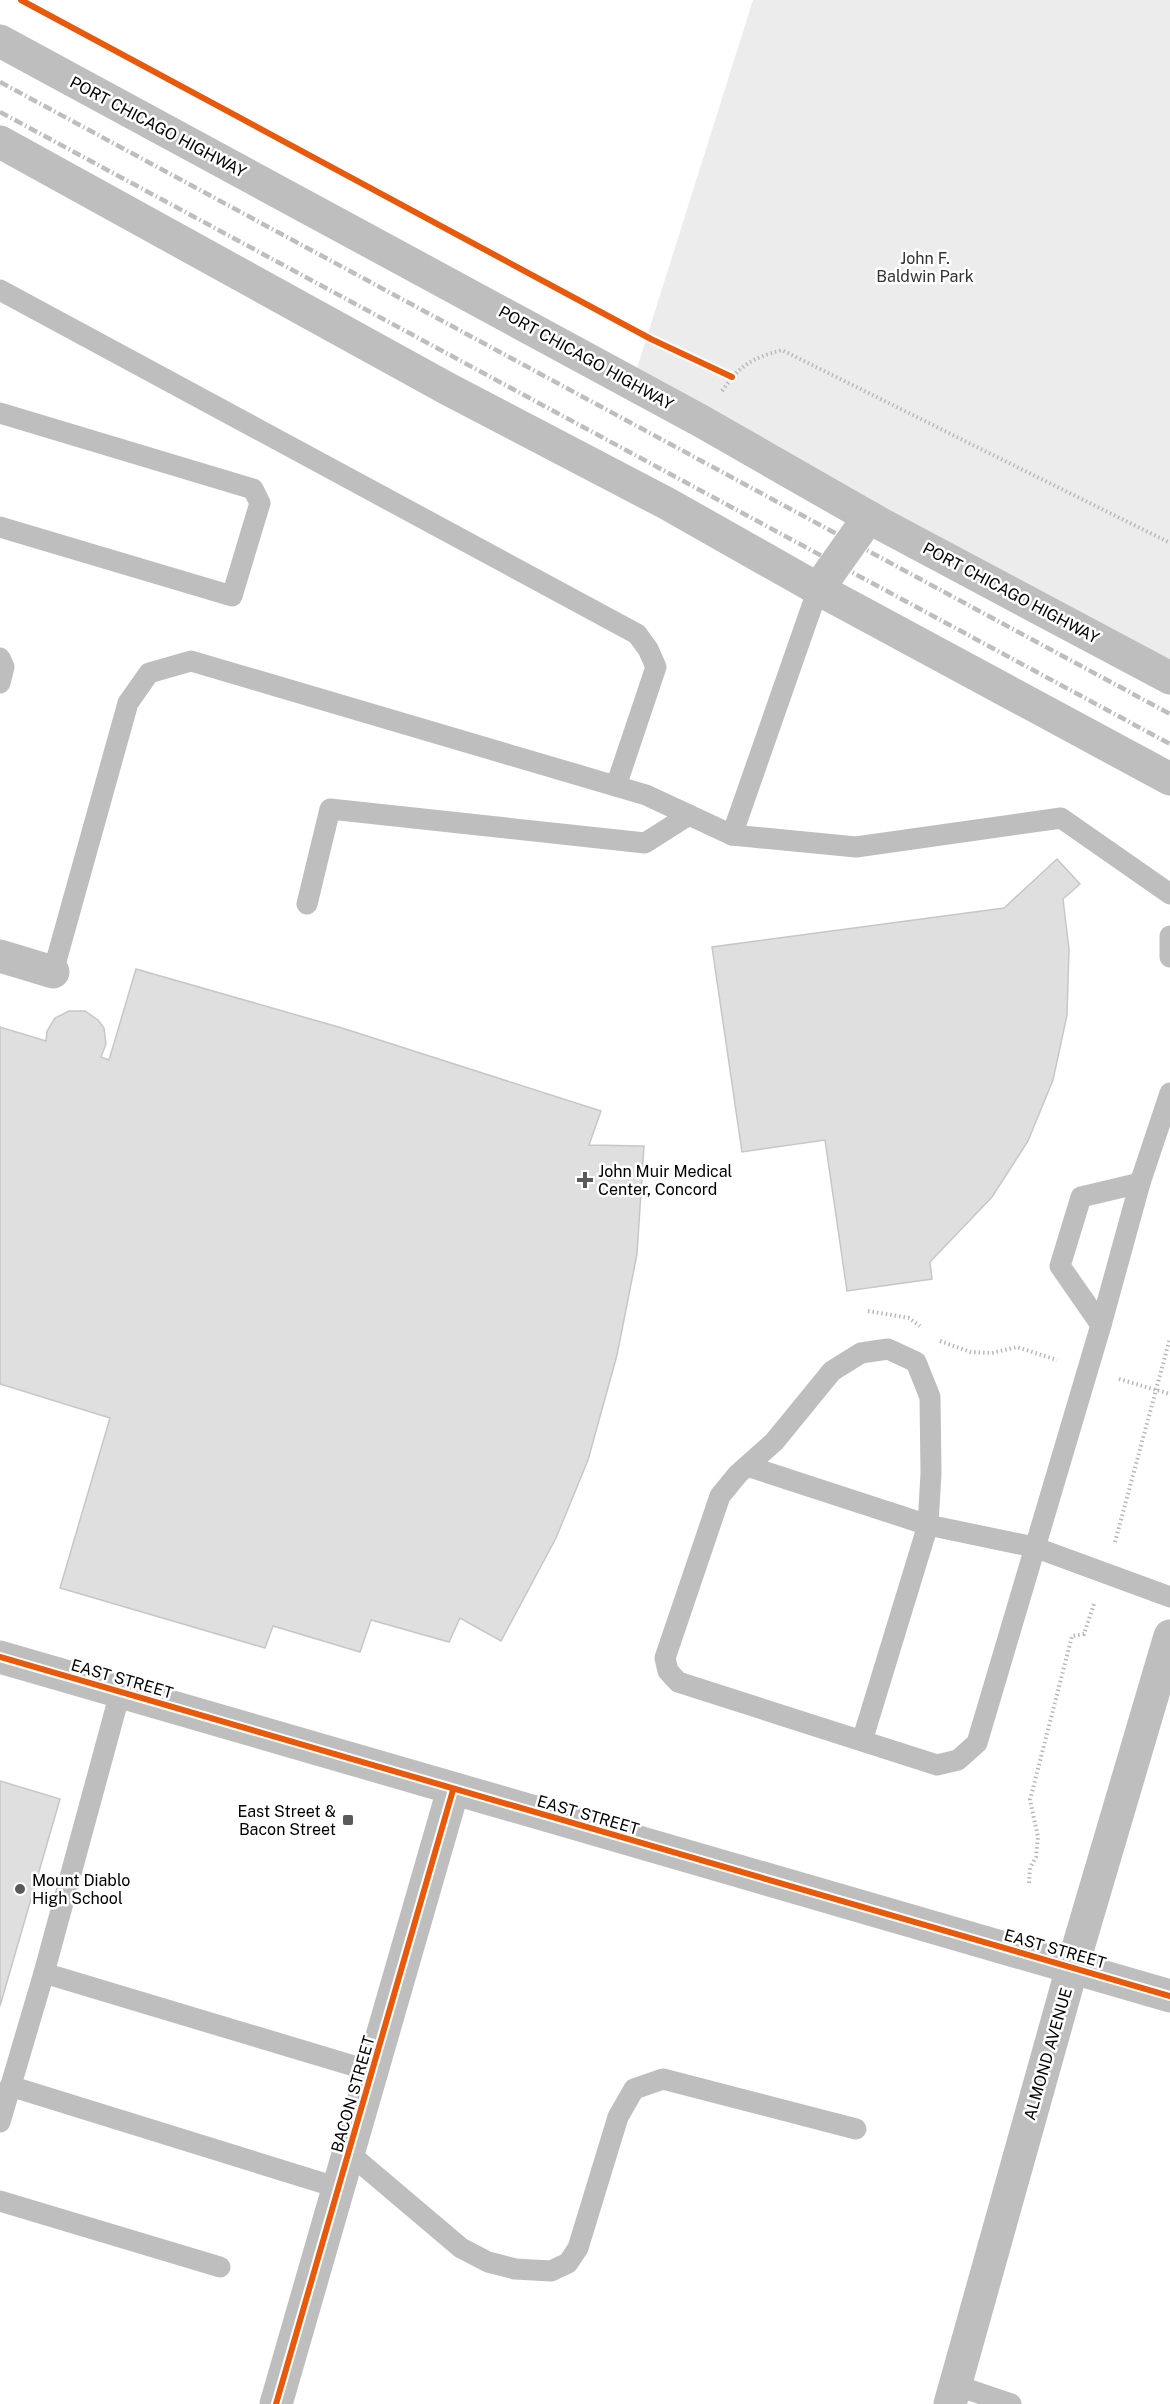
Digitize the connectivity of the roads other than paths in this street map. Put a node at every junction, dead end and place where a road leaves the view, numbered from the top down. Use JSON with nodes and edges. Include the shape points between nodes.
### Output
{"nodes":[{"id":1,"x":0,"y":41,"type":"edge"},
{"id":2,"x":0,"y":142,"type":"edge"},
{"id":3,"x":0,"y":290,"type":"edge"},
{"id":4,"x":0,"y":412,"type":"edge"},
{"id":5,"x":869,"y":517,"type":"junction"},
{"id":6,"x":0,"y":527,"type":"edge"},
{"id":7,"x":818,"y":590,"type":"junction"},
{"id":8,"x":0,"y":658,"type":"edge"},
{"id":9,"x":1170,"y":678,"type":"edge"},
{"id":10,"x":0,"y":683,"type":"edge"},
{"id":11,"x":1170,"y":779,"type":"edge"},
{"id":12,"x":616,"y":786,"type":"junction"},
{"id":13,"x":689,"y":814,"type":"junction"},
{"id":14,"x":732,"y":835,"type":"junction"},
{"id":15,"x":1170,"y":894,"type":"edge"},
{"id":16,"x":307,"y":903,"type":"dead end"},
{"id":17,"x":1170,"y":936,"type":"edge"},
{"id":18,"x":0,"y":956,"type":"edge"},
{"id":19,"x":1170,"y":957,"type":"edge"},
{"id":20,"x":53,"y":972,"type":"joint"},
{"id":21,"x":1170,"y":1093,"type":"edge"},
{"id":22,"x":1140,"y":1183,"type":"junction"},
{"id":23,"x":1101,"y":1325,"type":"junction"},
{"id":24,"x":747,"y":1466,"type":"junction"},
{"id":25,"x":928,"y":1525,"type":"junction"},
{"id":26,"x":1034,"y":1547,"type":"junction"},
{"id":27,"x":1170,"y":1597,"type":"edge"},
{"id":28,"x":1170,"y":1636,"type":"edge"},
{"id":29,"x":0,"y":1658,"type":"edge"},
{"id":30,"x":120,"y":1693,"type":"junction"},
{"id":31,"x":862,"y":1741,"type":"junction"},
{"id":32,"x":453,"y":1790,"type":"junction"},
{"id":33,"x":1072,"y":1968,"type":"junction"},
{"id":34,"x":44,"y":1973,"type":"junction"},
{"id":35,"x":1170,"y":1996,"type":"edge"},
{"id":36,"x":374,"y":2072,"type":"junction"},
{"id":37,"x":10,"y":2086,"type":"junction"},
{"id":38,"x":0,"y":2122,"type":"edge"},
{"id":39,"x":856,"y":2129,"type":"dead end"},
{"id":40,"x":350,"y":2154,"type":"junction"},
{"id":41,"x":339,"y":2188,"type":"junction"},
{"id":42,"x":0,"y":2201,"type":"edge"},
{"id":43,"x":220,"y":2267,"type":"dead end"},
{"id":44,"x":952,"y":2395,"type":"edge"},
{"id":45,"x":276,"y":2404,"type":"edge"},
{"id":46,"x":1011,"y":2404,"type":"edge"}],
"edges":[{"from":1,"to":5,"type":"main road","name":"PORT CHICAGO HIGHWAY","via":[[701,421]]},
{"from":2,"to":7,"type":"main road","via":[[448,389],[666,503]]},
{"from":3,"to":12,"type":"lane","via":[[637,634],[656,667]]},
{"from":4,"to":6,"type":"lane","via":[[253,489],[260,503],[232,596]]},
{"from":5,"to":7,"type":"main road"},
{"from":5,"to":9,"type":"main road","name":"PORT CHICAGO HIGHWAY"},
{"from":7,"to":11,"type":"main road"},
{"from":7,"to":14,"type":"lane"},
{"from":8,"to":10,"type":"lane","via":[[4,667]]},
{"from":12,"to":13,"type":"lane"},
{"from":12,"to":20,"type":"lane","via":[[191,661],[149,673],[128,703]]},
{"from":13,"to":14,"type":"lane"},
{"from":13,"to":16,"type":"lane","via":[[645,843],[330,809]]},
{"from":14,"to":15,"type":"lane","via":[[856,847],[1061,818]]},
{"from":17,"to":19,"type":"lane"},
{"from":18,"to":20,"type":"main road"},
{"from":21,"to":22,"type":"lane"},
{"from":22,"to":23,"type":"lane"},
{"from":22,"to":23,"type":"lane","via":[[1081,1197],[1060,1266]]},
{"from":23,"to":26,"type":"lane"},
{"from":24,"to":25,"type":"lane"},
{"from":24,"to":25,"type":"lane","via":[[774,1442],[832,1371],[861,1353],[888,1349],[916,1362],[930,1397]]},
{"from":24,"to":31,"type":"lane","via":[[720,1496],[665,1658],[668,1671],[678,1682]]},
{"from":25,"to":26,"type":"lane"},
{"from":25,"to":31,"type":"lane"},
{"from":26,"to":27,"type":"lane"},
{"from":26,"to":31,"type":"lane","via":[[977,1743],[958,1760],[937,1765]]},
{"from":28,"to":33,"type":"main road","name":"ALMOND AVENUE"},
{"from":29,"to":30,"type":"main road","name":"EAST STREET"},
{"from":30,"to":32,"type":"main road","name":"EAST STREET","via":[[362,1760]]},
{"from":30,"to":34,"type":"lane"},
{"from":32,"to":33,"type":"main road","name":"EAST STREET"},
{"from":32,"to":36,"type":"main road","name":"BACON STREET"},
{"from":33,"to":35,"type":"main road","name":"EAST STREET"},
{"from":33,"to":44,"type":"main road","name":"ALMOND AVENUE"},
{"from":34,"to":36,"type":"lane"},
{"from":34,"to":37,"type":"lane"},
{"from":36,"to":40,"type":"main road","name":"BACON STREET"},
{"from":37,"to":38,"type":"lane"},
{"from":37,"to":41,"type":"lane"},
{"from":39,"to":40,"type":"lane","via":[[663,2079],[634,2089],[618,2117],[578,2248],[568,2264],[551,2271],[515,2269],[488,2262],[461,2248]]},
{"from":40,"to":41,"type":"main road","name":"BACON STREET"},
{"from":41,"to":45,"type":"main road","name":"BACON STREET"},
{"from":42,"to":43,"type":"lane"},
{"from":44,"to":46,"type":"lane"}]}
